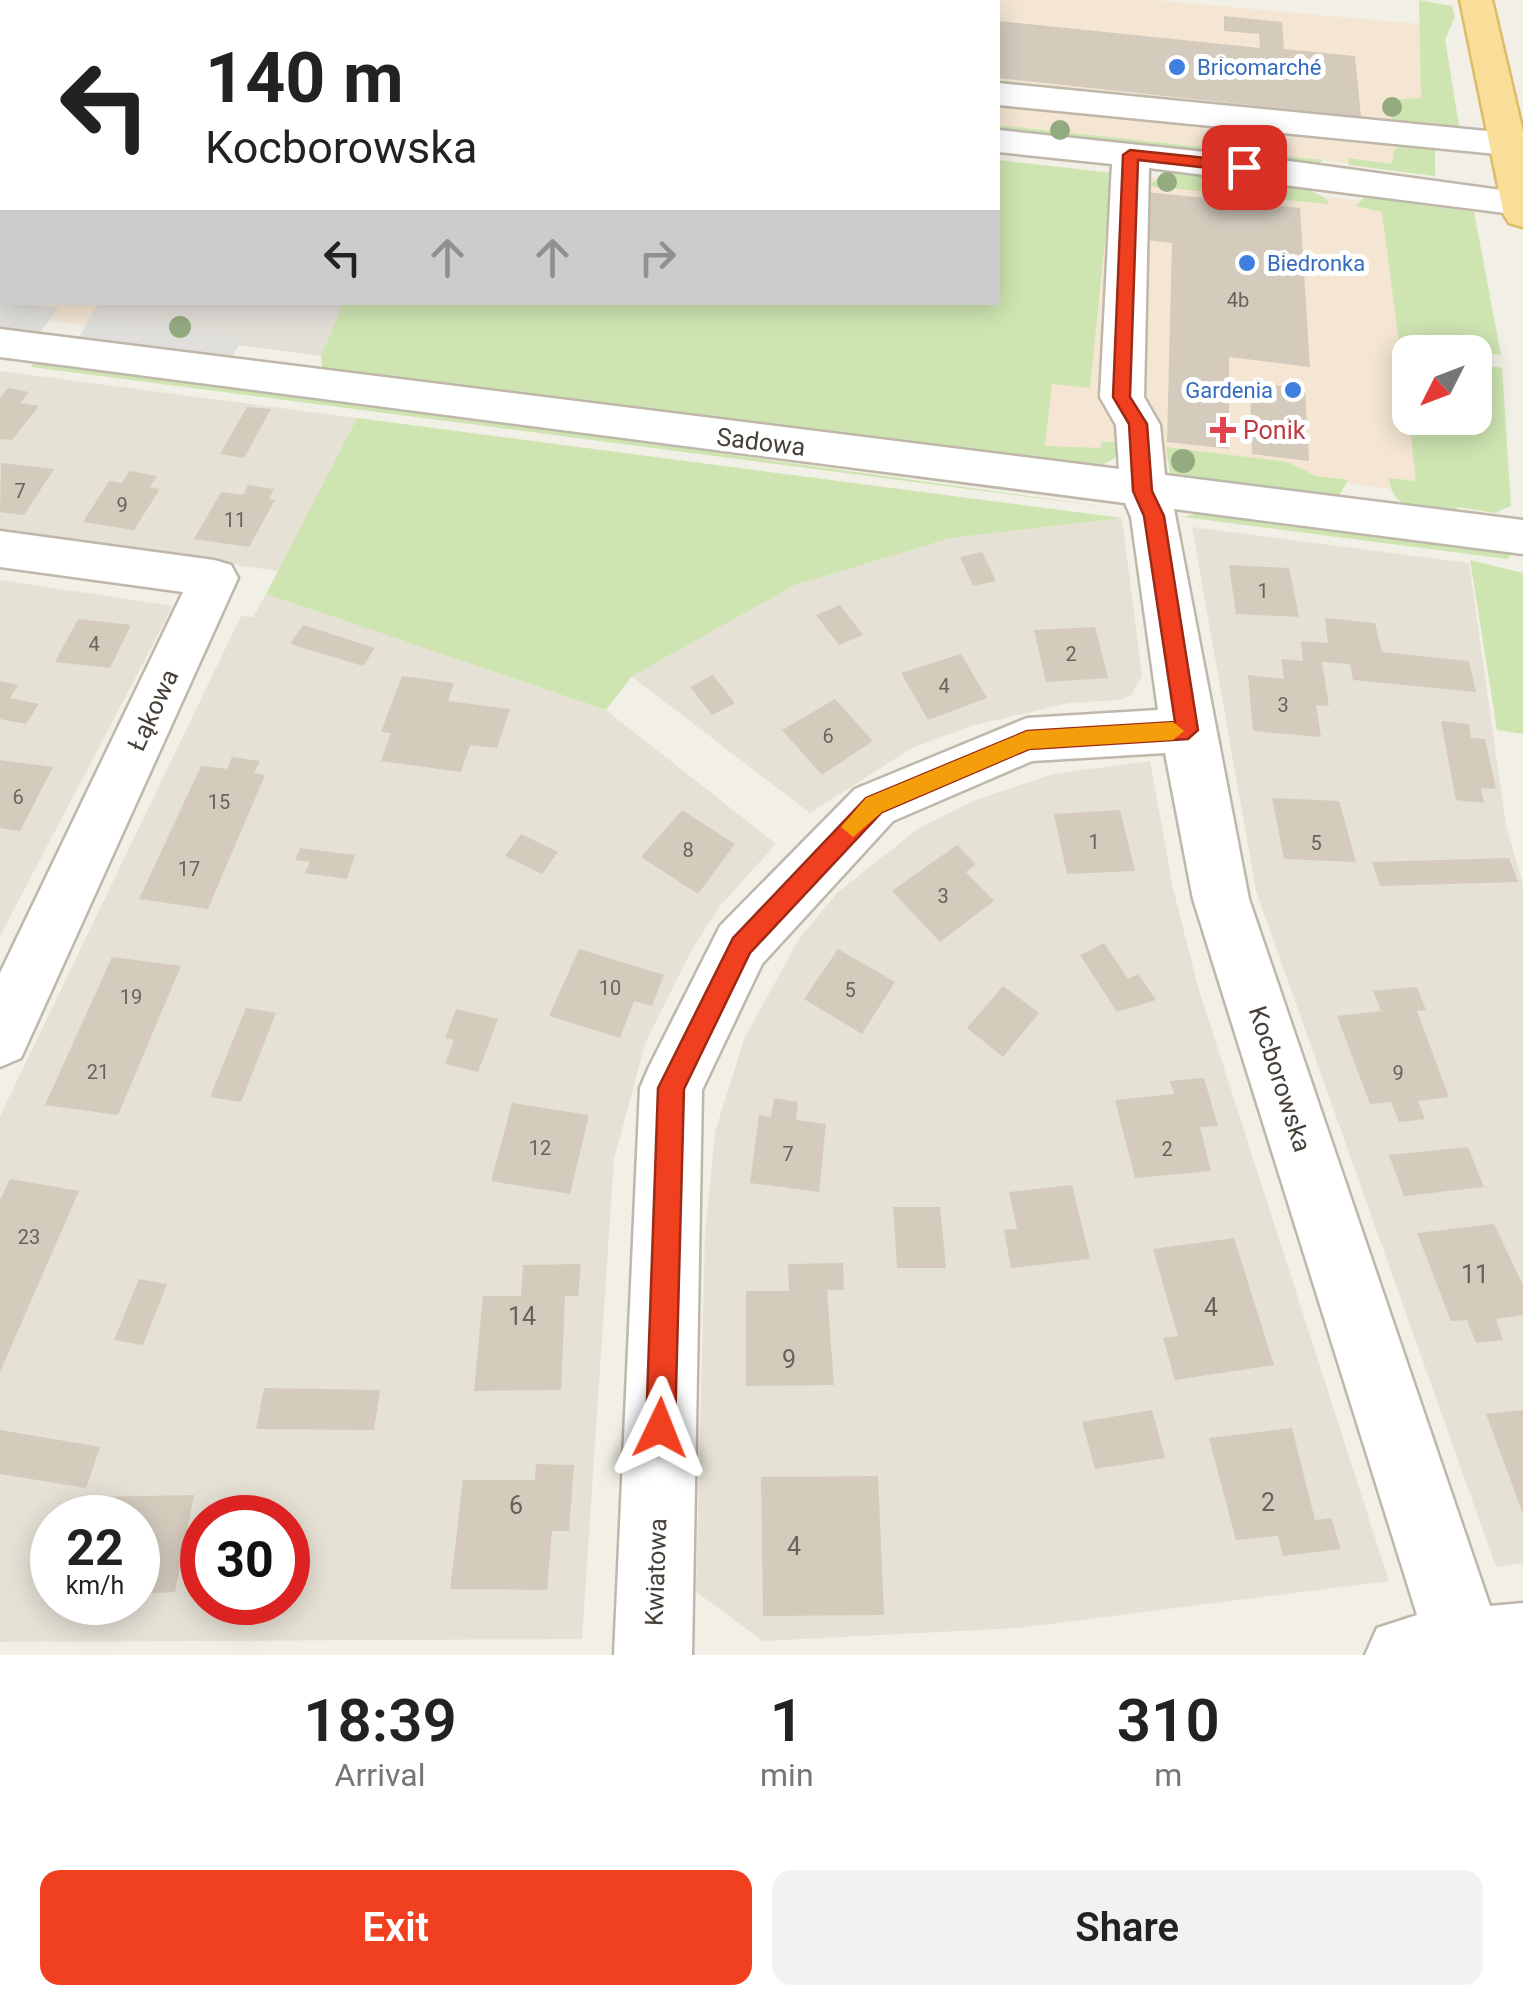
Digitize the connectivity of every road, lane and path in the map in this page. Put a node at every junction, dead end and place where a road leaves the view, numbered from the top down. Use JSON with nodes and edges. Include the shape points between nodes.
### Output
{"nodes":[{"id":1,"x":1476,"y":0,"type":"edge"},
{"id":2,"x":1000,"y":94,"type":"edge"},
{"id":3,"x":1327,"y":126,"type":"junction"},
{"id":4,"x":1000,"y":142,"type":"edge"},
{"id":5,"x":1507,"y":144,"type":"junction"},
{"id":6,"x":1130,"y":155,"type":"junction"},
{"id":7,"x":1341,"y":180,"type":"junction"},
{"id":8,"x":1522,"y":209,"type":"edge"},
{"id":9,"x":0,"y":344,"type":"edge"},
{"id":10,"x":1143,"y":491,"type":"junction"},
{"id":11,"x":1523,"y":538,"type":"edge"},
{"id":12,"x":0,"y":549,"type":"edge"},
{"id":13,"x":1188,"y":730,"type":"junction"},
{"id":14,"x":0,"y":1038,"type":"edge"},
{"id":15,"x":1465,"y":1650,"type":"edge"},
{"id":16,"x":653,"y":1655,"type":"edge"}],
"edges":[{"from":1,"to":5,"type":"main road"},
{"from":2,"to":3,"type":"street"},
{"from":3,"to":5,"type":"street"},
{"from":3,"to":7,"type":"street"},
{"from":4,"to":6,"type":"street"},
{"from":5,"to":8,"type":"main road"},
{"from":6,"to":7,"type":"street"},
{"from":6,"to":10,"type":"street","name":"Kocborowska","via":[[1122,397],[1138,424]]},
{"from":7,"to":8,"type":"street"},
{"from":9,"to":10,"type":"street","name":"Sadowa"},
{"from":10,"to":11,"type":"street","name":"Sadowa"},
{"from":10,"to":13,"type":"street","name":"Kocborowska","via":[[1154,516]]},
{"from":12,"to":14,"type":"street","name":"Łąkowa","via":[[214,578]]},
{"from":13,"to":15,"type":"street","name":"Kocborowska","via":[[1222,899]]},
{"from":13,"to":16,"type":"street","name":"Kwiatowa","via":[[1027,740],[874,805],[741,945],[671,1088]]}]}
